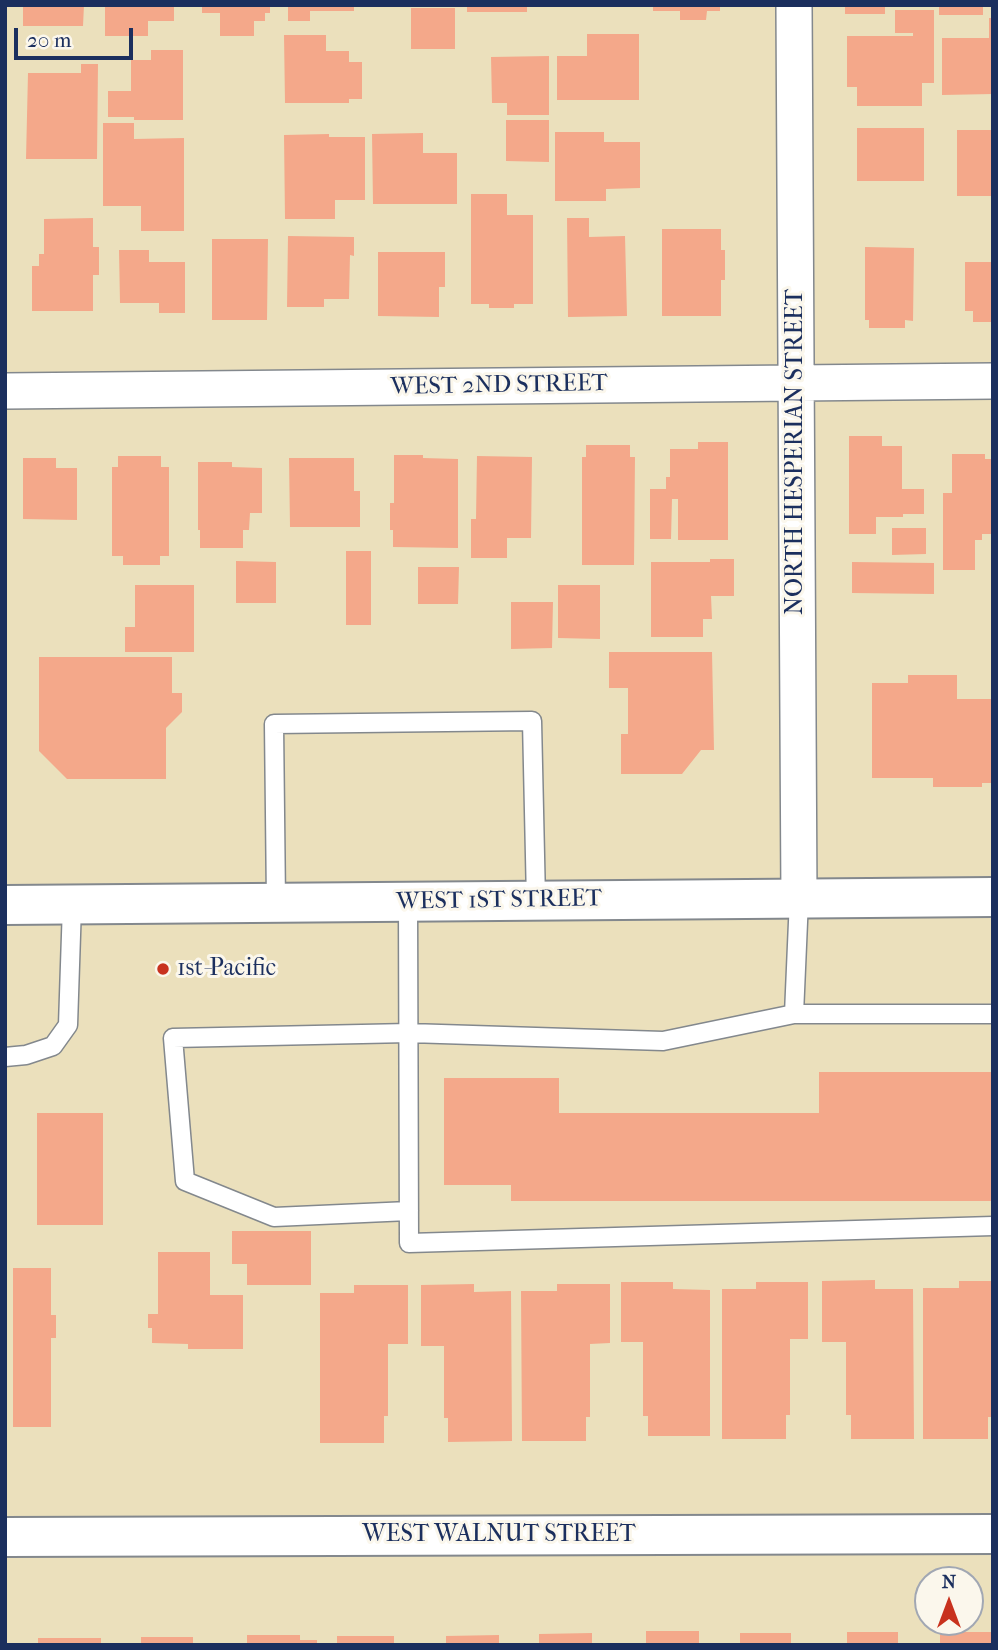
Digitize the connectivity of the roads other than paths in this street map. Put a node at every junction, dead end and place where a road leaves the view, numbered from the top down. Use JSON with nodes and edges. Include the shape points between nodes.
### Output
{"nodes":[{"id":1,"x":794,"y":5,"type":"edge"},
{"id":2,"x":993,"y":381,"type":"edge"},
{"id":3,"x":796,"y":383,"type":"junction"},
{"id":4,"x":5,"y":391,"type":"edge"},
{"id":5,"x":993,"y":897,"type":"edge"},
{"id":6,"x":799,"y":899,"type":"junction"},
{"id":7,"x":536,"y":901,"type":"junction"},
{"id":8,"x":408,"y":902,"type":"junction"},
{"id":9,"x":276,"y":903,"type":"junction"},
{"id":10,"x":5,"y":905,"type":"edge"},
{"id":11,"x":72,"y":905,"type":"junction"},
{"id":12,"x":794,"y":1014,"type":"junction"},
{"id":13,"x":993,"y":1014,"type":"edge"},
{"id":14,"x":409,"y":1033,"type":"junction"},
{"id":15,"x":5,"y":1057,"type":"edge"},
{"id":16,"x":409,"y":1211,"type":"junction"},
{"id":17,"x":993,"y":1226,"type":"edge"},
{"id":18,"x":993,"y":1534,"type":"edge"},
{"id":19,"x":5,"y":1537,"type":"edge"}],
"edges":[{"from":1,"to":3,"type":"street","name":"NORTH HESPERIAN STREET"},
{"from":2,"to":3,"type":"street","name":"WEST 2ND STREET"},
{"from":3,"to":4,"type":"street","name":"WEST 2ND STREET"},
{"from":3,"to":6,"type":"street","name":"NORTH HESPERIAN STREET"},
{"from":5,"to":6,"type":"main road","name":"WEST 1ST STREET"},
{"from":6,"to":7,"type":"main road","name":"WEST 1ST STREET"},
{"from":6,"to":12,"type":"lane"},
{"from":7,"to":8,"type":"main road","name":"WEST 1ST STREET"},
{"from":7,"to":9,"type":"lane","via":[[532,721],[274,724]]},
{"from":8,"to":9,"type":"main road","name":"WEST 1ST STREET"},
{"from":8,"to":14,"type":"lane"},
{"from":9,"to":11,"type":"main road","name":"WEST 1ST STREET"},
{"from":10,"to":11,"type":"main road","name":"WEST 1ST STREET"},
{"from":11,"to":15,"type":"lane","via":[[68,1025],[52,1046]]},
{"from":12,"to":13,"type":"lane"},
{"from":12,"to":14,"type":"lane","via":[[663,1041]]},
{"from":14,"to":16,"type":"lane"},
{"from":14,"to":16,"type":"lane","via":[[173,1038],[186,1181],[274,1217]]},
{"from":16,"to":17,"type":"lane","via":[[409,1243]]},
{"from":18,"to":19,"type":"main road","name":"WEST WALNUT STREET"}]}
